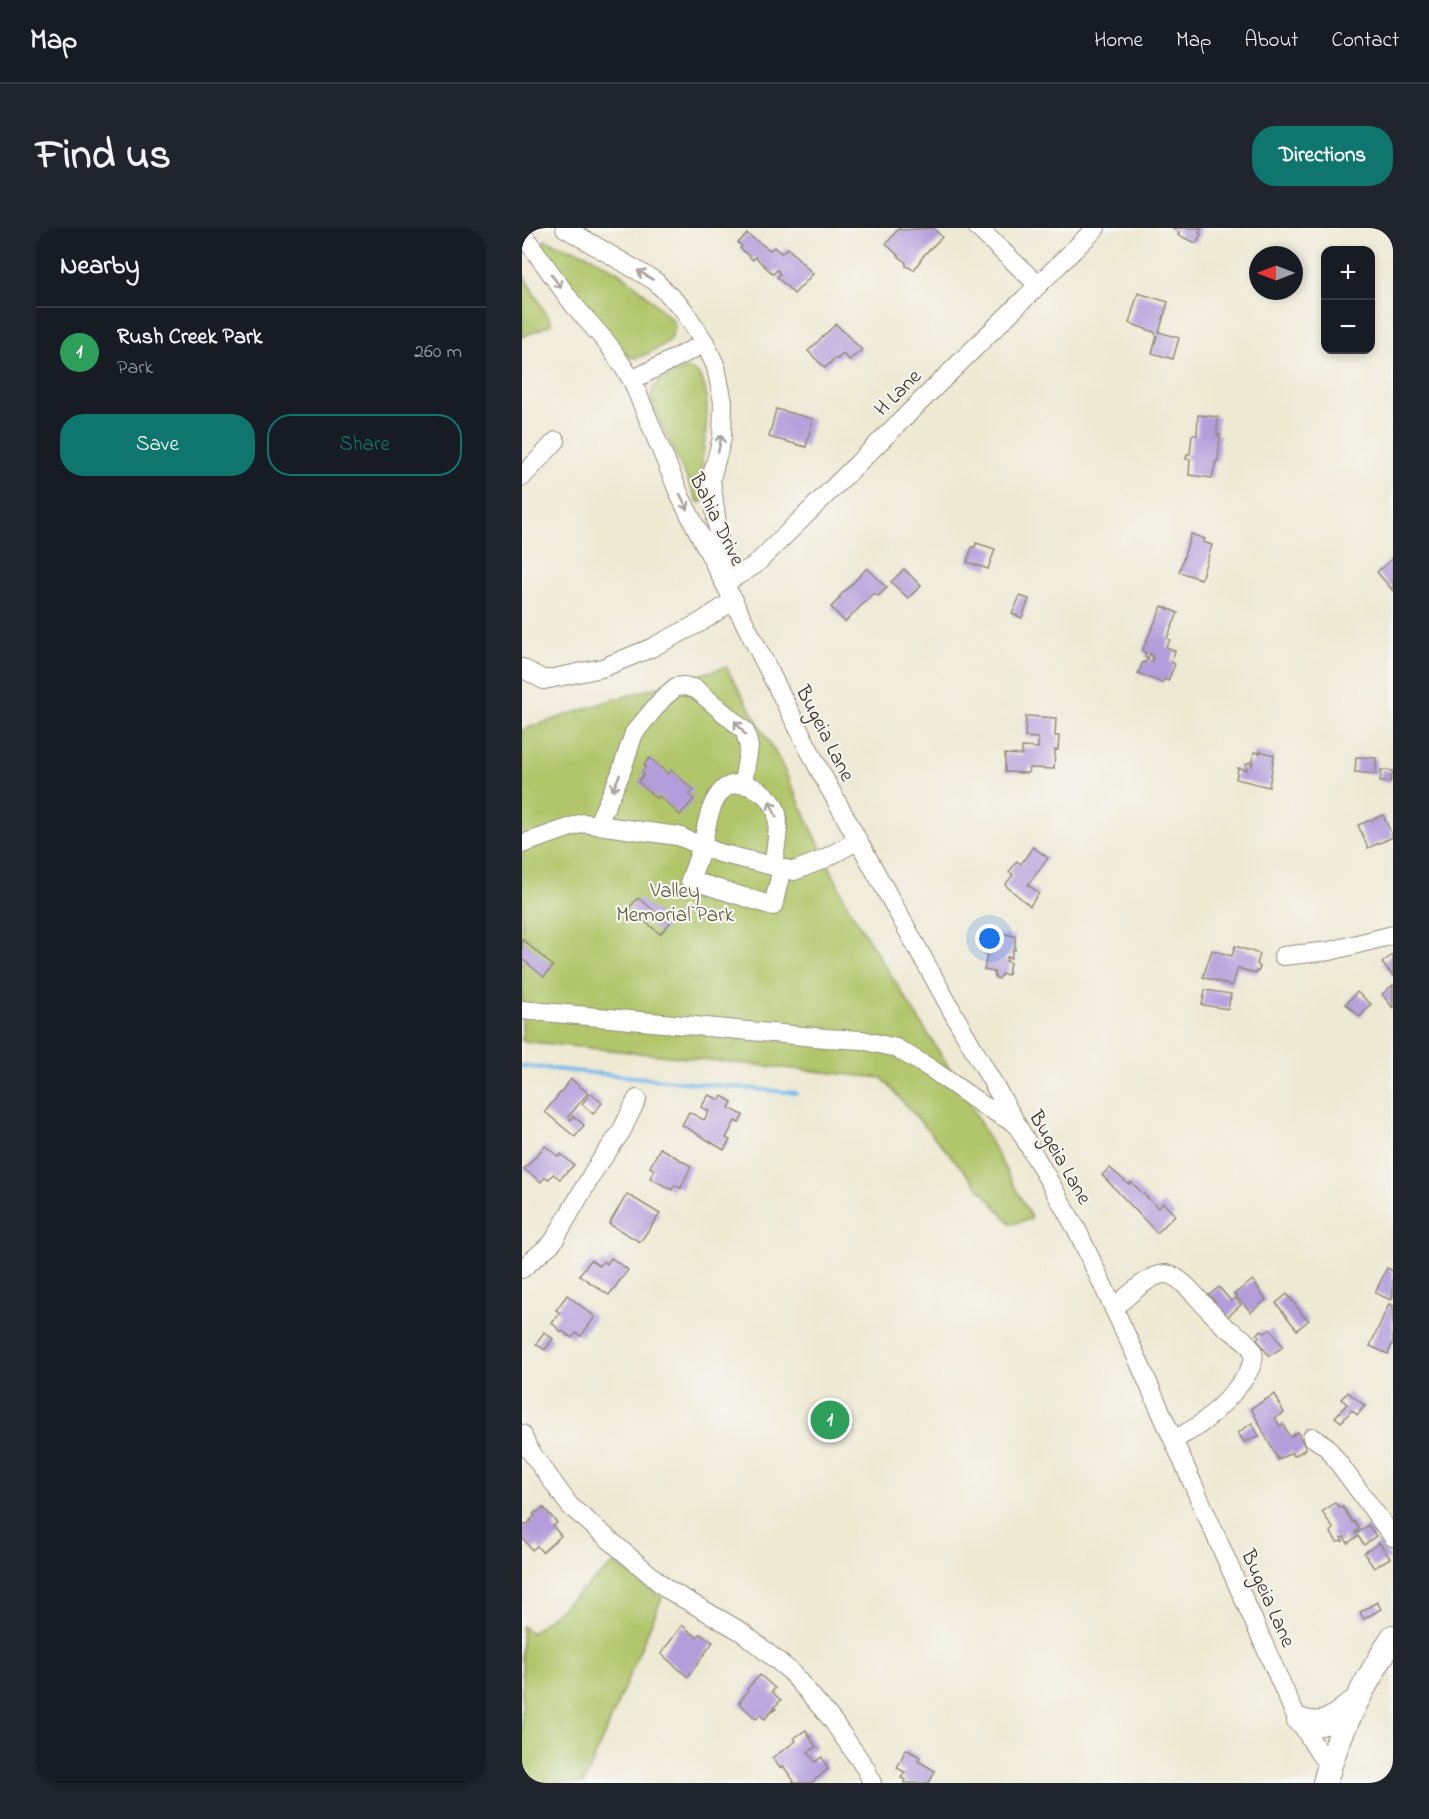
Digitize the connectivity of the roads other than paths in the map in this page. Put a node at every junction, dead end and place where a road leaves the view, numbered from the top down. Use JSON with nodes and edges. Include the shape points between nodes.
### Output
{"nodes":[{"id":1,"x":565,"y":228,"type":"edge"},
{"id":2,"x":978,"y":228,"type":"edge"},
{"id":3,"x":1096,"y":228,"type":"edge"},
{"id":4,"x":522,"y":233,"type":"edge"},
{"id":5,"x":1037,"y":284,"type":"junction"},
{"id":6,"x":705,"y":343,"type":"junction"},
{"id":7,"x":632,"y":380,"type":"junction"},
{"id":8,"x":556,"y":441,"type":"dead end"},
{"id":9,"x":522,"y":477,"type":"edge"},
{"id":10,"x":725,"y":583,"type":"junction"},
{"id":11,"x":734,"y":600,"type":"junction"},
{"id":12,"x":522,"y":668,"type":"edge"},
{"id":13,"x":744,"y":783,"type":"junction"},
{"id":14,"x":597,"y":825,"type":"junction"},
{"id":15,"x":857,"y":841,"type":"junction"},
{"id":16,"x":522,"y":844,"type":"edge"},
{"id":17,"x":702,"y":846,"type":"junction"},
{"id":18,"x":778,"y":867,"type":"junction"},
{"id":19,"x":1393,"y":935,"type":"edge"},
{"id":20,"x":1283,"y":956,"type":"dead end"},
{"id":21,"x":522,"y":1010,"type":"edge"},
{"id":22,"x":637,"y":1099,"type":"dead end"},
{"id":23,"x":1017,"y":1125,"type":"junction"},
{"id":24,"x":522,"y":1269,"type":"edge"},
{"id":25,"x":1114,"y":1308,"type":"junction"},
{"id":26,"x":522,"y":1434,"type":"edge"},
{"id":27,"x":1312,"y":1437,"type":"dead end"},
{"id":28,"x":1174,"y":1440,"type":"junction"},
{"id":29,"x":1393,"y":1537,"type":"edge"},
{"id":30,"x":1393,"y":1636,"type":"edge"},
{"id":31,"x":1358,"y":1699,"type":"junction"},
{"id":32,"x":1299,"y":1720,"type":"junction"},
{"id":33,"x":1327,"y":1775,"type":"edge"},
{"id":34,"x":872,"y":1783,"type":"edge"}],
"edges":[{"from":6,"to":1,"type":"street","name":"Bahia Drive","one_way":true,"via":[[683,309],[655,281]]},
{"from":2,"to":5,"type":"street"},
{"from":3,"to":5,"type":"street","name":"H Lane"},
{"from":4,"to":7,"type":"street","name":"Bahia Drive","one_way":true},
{"from":5,"to":10,"type":"street","name":"H Lane","via":[[755,565]]},
{"from":6,"to":7,"type":"street"},
{"from":10,"to":6,"type":"street","name":"Bahia Drive","one_way":true,"via":[[711,479],[722,438],[723,402],[716,367]]},
{"from":7,"to":10,"type":"street","name":"Bahia Drive","one_way":true,"via":[[681,498]]},
{"from":8,"to":9,"type":"street"},
{"from":10,"to":11,"type":"street","name":"Bugeia Lane"},
{"from":11,"to":12,"type":"street","via":[[651,648],[602,668],[544,680]]},
{"from":11,"to":15,"type":"street","name":"Bugeia Lane"},
{"from":13,"to":14,"type":"street","one_way":true,"via":[[749,747],[745,730],[696,689],[676,687],[634,734]]},
{"from":13,"to":17,"type":"street","via":[[721,790],[711,808]]},
{"from":18,"to":13,"type":"street","one_way":true,"via":[[776,810],[766,795]]},
{"from":14,"to":16,"type":"street","via":[[583,823]]},
{"from":14,"to":17,"type":"street","via":[[678,836]]},
{"from":15,"to":18,"type":"street","via":[[795,871]]},
{"from":15,"to":23,"type":"street","name":"Bugeia Lane"},
{"from":17,"to":18,"type":"street"},
{"from":17,"to":18,"type":"street","via":[[690,880],[773,906]]},
{"from":19,"to":20,"type":"street","via":[[1330,951]]},
{"from":21,"to":23,"type":"street","via":[[862,1040],[896,1048]]},
{"from":22,"to":24,"type":"street","via":[[554,1242]]},
{"from":23,"to":25,"type":"street","name":"Bugeia Lane","via":[[1077,1230]]},
{"from":25,"to":28,"type":"street","name":"Bugeia Lane"},
{"from":25,"to":28,"type":"street","via":[[1156,1275],[1173,1275],[1255,1354],[1250,1370],[1237,1388],[1198,1426]]},
{"from":26,"to":34,"type":"street","via":[[570,1506],[667,1589],[742,1632],[790,1671],[832,1720]]},
{"from":27,"to":29,"type":"street","via":[[1326,1446]]},
{"from":28,"to":32,"type":"street","name":"Bugeia Lane"},
{"from":30,"to":31,"type":"main road"},
{"from":31,"to":32,"type":"main road","via":[[1324,1724]]},
{"from":31,"to":33,"type":"main road"},
{"from":32,"to":33,"type":"street","name":"Bugeia Lane"}]}
